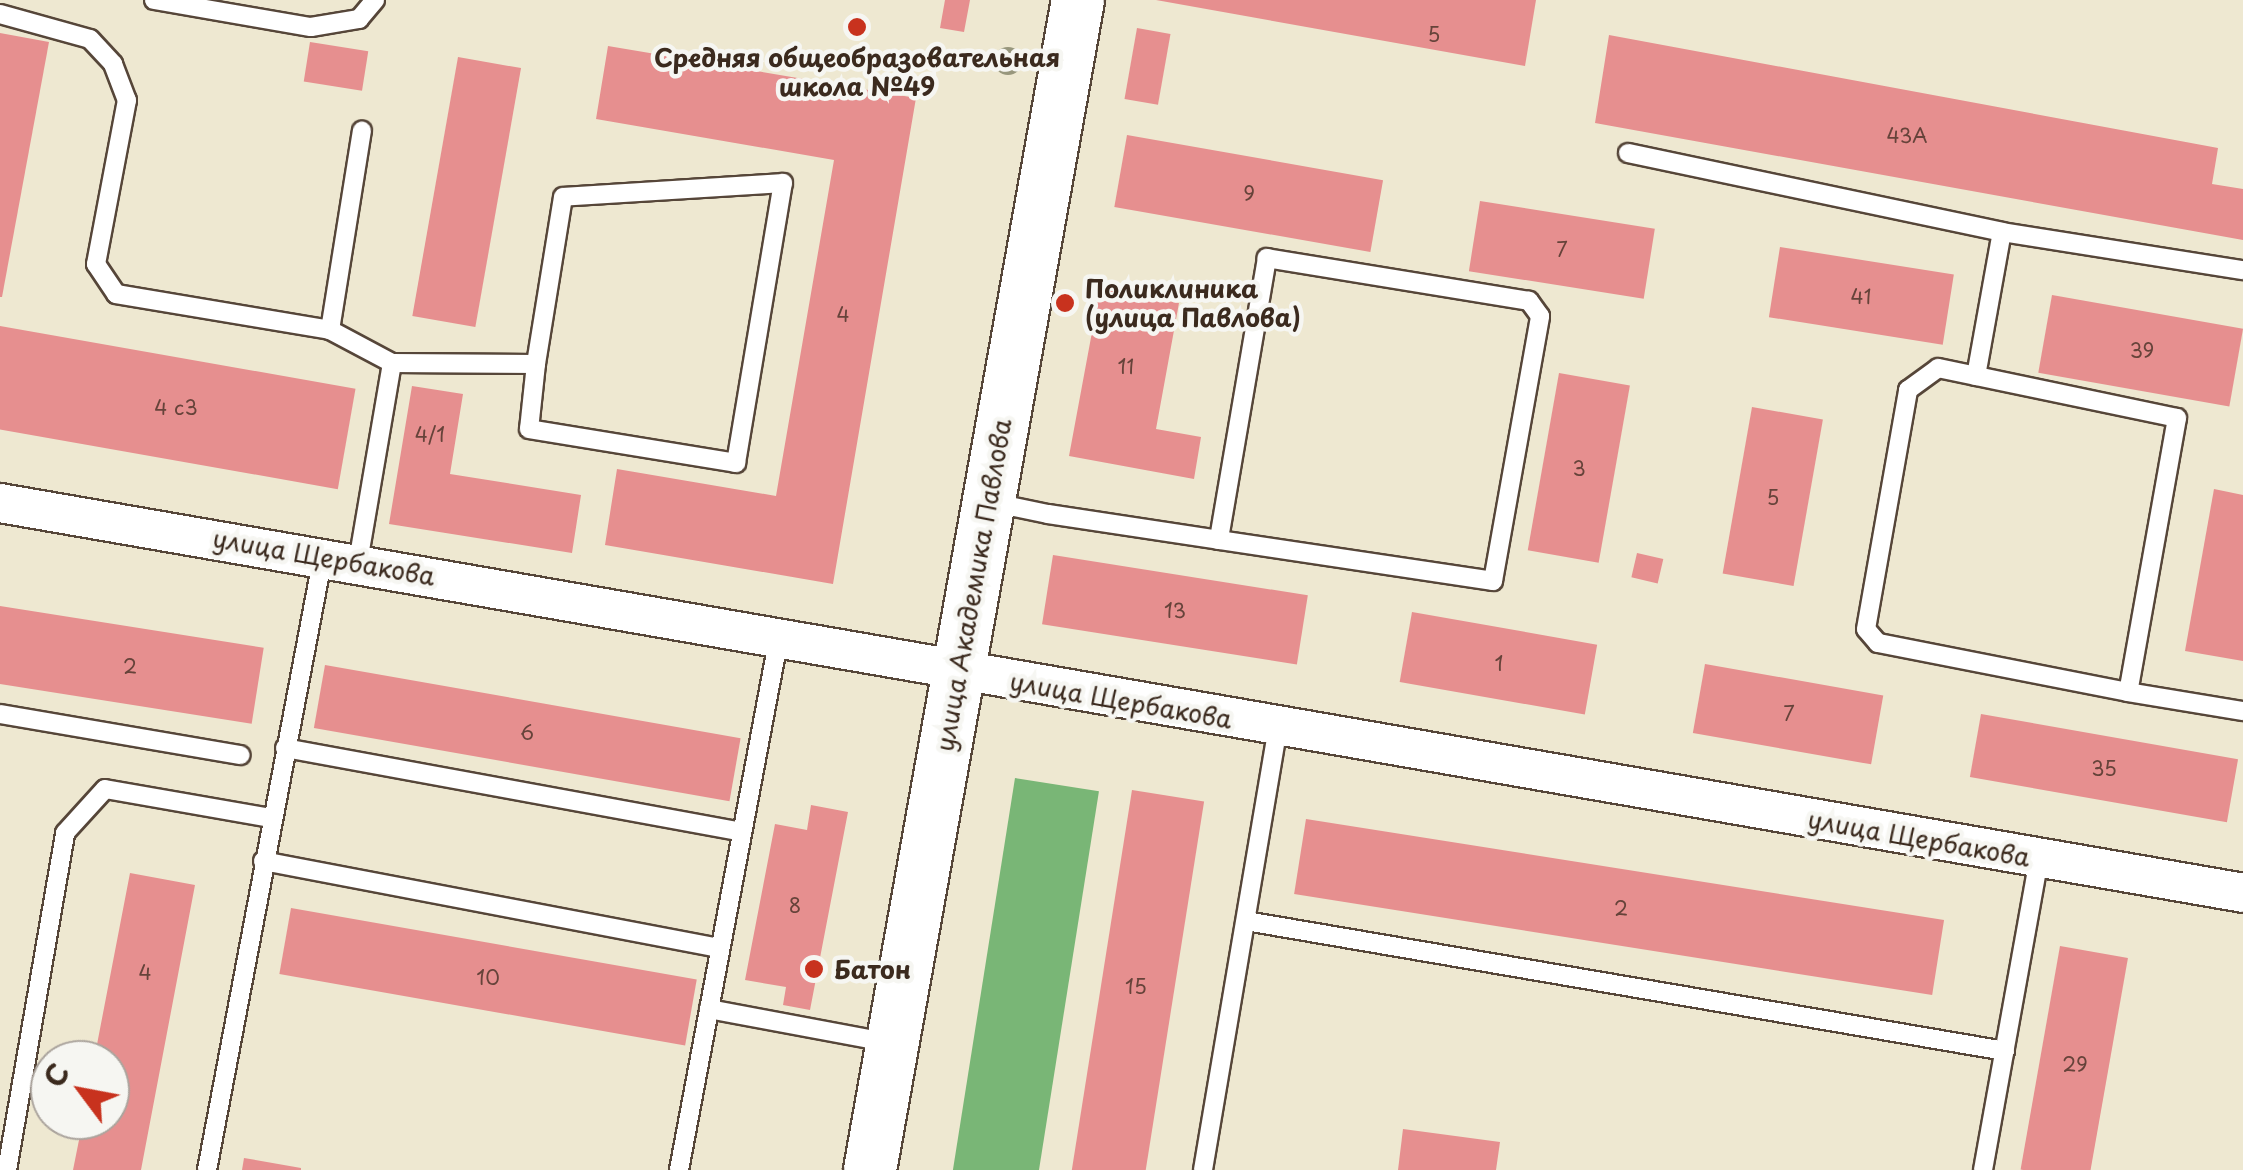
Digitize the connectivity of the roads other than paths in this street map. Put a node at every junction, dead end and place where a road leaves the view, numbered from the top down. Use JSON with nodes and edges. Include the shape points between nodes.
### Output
{"nodes":[{"id":1,"x":154,"y":0,"type":"edge"},
{"id":2,"x":376,"y":0,"type":"edge"},
{"id":3,"x":1078,"y":0,"type":"edge"},
{"id":4,"x":0,"y":14,"type":"edge"},
{"id":5,"x":362,"y":131,"type":"dead end"},
{"id":6,"x":1628,"y":153,"type":"dead end"},
{"id":7,"x":2002,"y":232,"type":"junction"},
{"id":8,"x":2243,"y":270,"type":"edge"},
{"id":9,"x":330,"y":330,"type":"junction"},
{"id":10,"x":392,"y":363,"type":"junction"},
{"id":11,"x":536,"y":364,"type":"junction"},
{"id":12,"x":1976,"y":376,"type":"junction"},
{"id":13,"x":988,"y":502,"type":"junction"},
{"id":14,"x":0,"y":503,"type":"edge"},
{"id":15,"x":1219,"y":540,"type":"junction"},
{"id":16,"x":341,"y":558,"type":"junction"},
{"id":17,"x":778,"y":642,"type":"junction"},
{"id":18,"x":957,"y":672,"type":"junction"},
{"id":19,"x":2128,"y":692,"type":"junction"},
{"id":20,"x":2243,"y":711,"type":"edge"},
{"id":21,"x":0,"y":714,"type":"edge"},
{"id":22,"x":1278,"y":726,"type":"junction"},
{"id":23,"x":285,"y":748,"type":"junction"},
{"id":24,"x":241,"y":755,"type":"dead end"},
{"id":25,"x":272,"y":818,"type":"junction"},
{"id":26,"x":741,"y":832,"type":"junction"},
{"id":27,"x":2040,"y":859,"type":"junction"},
{"id":28,"x":263,"y":861,"type":"junction"},
{"id":29,"x":2243,"y":893,"type":"edge"},
{"id":30,"x":1246,"y":921,"type":"junction"},
{"id":31,"x":720,"y":948,"type":"junction"},
{"id":32,"x":709,"y":1010,"type":"junction"},
{"id":33,"x":892,"y":1043,"type":"junction"},
{"id":34,"x":2005,"y":1051,"type":"junction"},
{"id":35,"x":8,"y":1170,"type":"edge"},
{"id":36,"x":207,"y":1170,"type":"edge"},
{"id":37,"x":679,"y":1170,"type":"edge"},
{"id":38,"x":870,"y":1170,"type":"edge"},
{"id":39,"x":1202,"y":1170,"type":"edge"},
{"id":40,"x":1983,"y":1170,"type":"edge"}],
"edges":[{"from":1,"to":2,"type":"lane","via":[[311,26],[359,18]]},
{"from":3,"to":13,"type":"main road","name":"улица Академика Павлова"},
{"from":4,"to":9,"type":"lane","via":[[90,39],[113,64],[128,100],[96,264],[116,294]]},
{"from":5,"to":9,"type":"lane"},
{"from":6,"to":7,"type":"lane"},
{"from":7,"to":8,"type":"lane"},
{"from":7,"to":12,"type":"lane"},
{"from":9,"to":10,"type":"lane"},
{"from":10,"to":11,"type":"lane"},
{"from":10,"to":16,"type":"lane"},
{"from":11,"to":11,"type":"lane","via":[[528,428],[736,463],[783,183],[563,198]]},
{"from":12,"to":19,"type":"lane","via":[[2177,418]]},
{"from":12,"to":19,"type":"lane","via":[[1938,368],[1908,390],[1866,629],[1878,643]]},
{"from":13,"to":15,"type":"lane"},
{"from":13,"to":18,"type":"main road","name":"улица Академика Павлова"},
{"from":14,"to":16,"type":"street","name":"улица Щербакова"},
{"from":15,"to":15,"type":"lane","via":[[1266,258],[1529,300],[1540,316],[1493,581]]},
{"from":16,"to":17,"type":"street","name":"улица Щербакова"},
{"from":16,"to":23,"type":"lane"},
{"from":17,"to":18,"type":"street","name":"улица Щербакова"},
{"from":17,"to":26,"type":"lane"},
{"from":18,"to":22,"type":"street","name":"улица Щербакова"},
{"from":18,"to":33,"type":"main road","name":"улица Академика Павлова"},
{"from":19,"to":20,"type":"lane"},
{"from":21,"to":24,"type":"lane"},
{"from":22,"to":27,"type":"street","name":"улица Щербакова"},
{"from":22,"to":30,"type":"lane"},
{"from":23,"to":25,"type":"lane"},
{"from":23,"to":26,"type":"lane"},
{"from":25,"to":28,"type":"lane"},
{"from":25,"to":35,"type":"lane","via":[[105,789],[65,833]]},
{"from":26,"to":31,"type":"lane"},
{"from":27,"to":29,"type":"street","name":"улица Щербакова"},
{"from":27,"to":34,"type":"lane"},
{"from":28,"to":31,"type":"lane"},
{"from":28,"to":36,"type":"lane"},
{"from":30,"to":34,"type":"lane"},
{"from":30,"to":39,"type":"lane"},
{"from":31,"to":32,"type":"lane"},
{"from":32,"to":33,"type":"lane"},
{"from":32,"to":37,"type":"lane"},
{"from":33,"to":38,"type":"main road","name":"улица Академика Павлова"},
{"from":34,"to":40,"type":"lane"}]}
